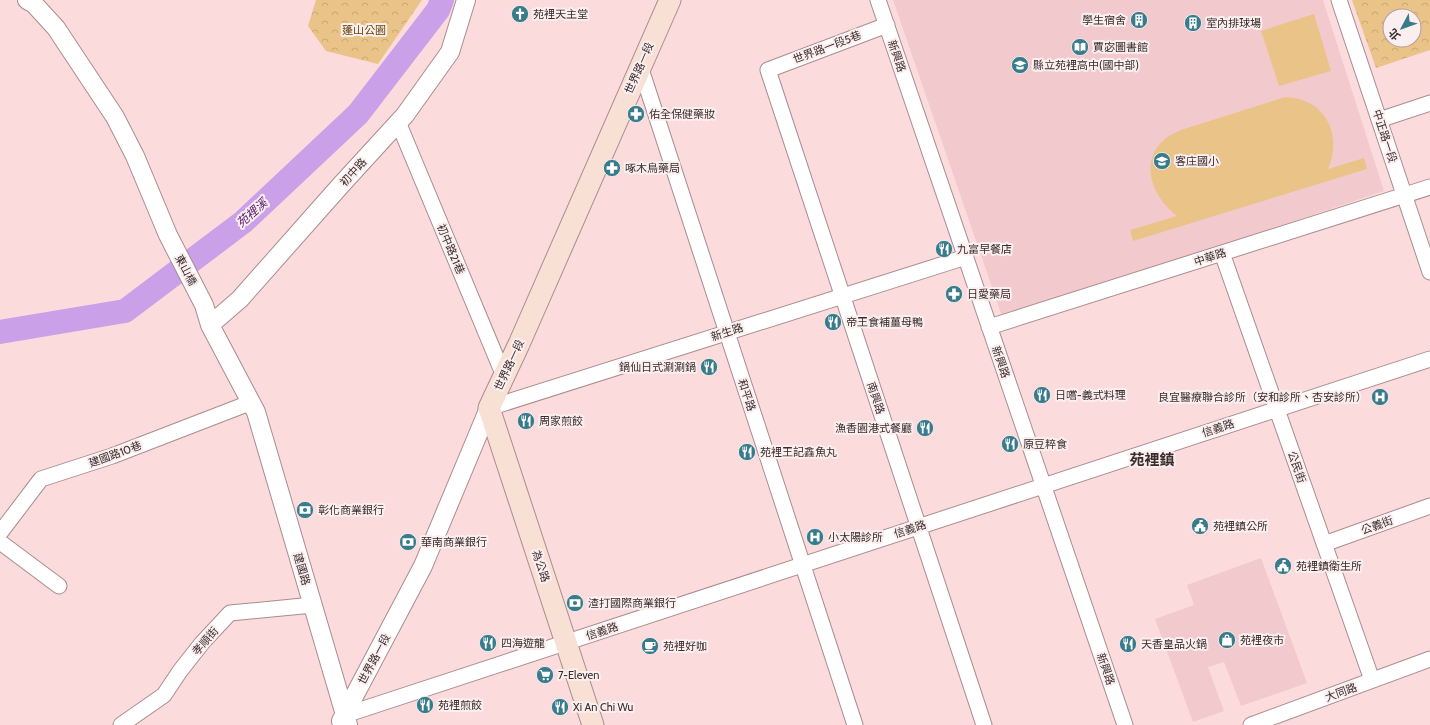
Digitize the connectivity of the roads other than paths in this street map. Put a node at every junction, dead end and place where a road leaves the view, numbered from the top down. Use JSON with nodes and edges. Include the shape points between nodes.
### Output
{"nodes":[{"id":1,"x":27,"y":0,"type":"edge"},
{"id":2,"x":466,"y":0,"type":"edge"},
{"id":3,"x":670,"y":0,"type":"edge"},
{"id":4,"x":878,"y":0,"type":"edge"},
{"id":5,"x":1339,"y":0,"type":"edge"},
{"id":6,"x":887,"y":25,"type":"junction"},
{"id":7,"x":640,"y":66,"type":"junction"},
{"id":8,"x":768,"y":70,"type":"joint"},
{"id":9,"x":1430,"y":103,"type":"edge"},
{"id":10,"x":1379,"y":120,"type":"junction"},
{"id":11,"x":398,"y":122,"type":"junction"},
{"id":12,"x":1430,"y":187,"type":"edge"},
{"id":13,"x":1404,"y":195,"type":"junction"},
{"id":14,"x":1222,"y":253,"type":"junction"},
{"id":15,"x":966,"y":256,"type":"junction"},
{"id":16,"x":1430,"y":272,"type":"edge"},
{"id":17,"x":843,"y":296,"type":"junction"},
{"id":18,"x":210,"y":325,"type":"junction"},
{"id":19,"x":990,"y":327,"type":"junction"},
{"id":20,"x":727,"y":332,"type":"junction"},
{"id":21,"x":1430,"y":359,"type":"edge"},
{"id":22,"x":504,"y":376,"type":"junction"},
{"id":23,"x":254,"y":407,"type":"junction"},
{"id":24,"x":489,"y":408,"type":"junction"},
{"id":25,"x":1277,"y":409,"type":"junction"},
{"id":26,"x":1043,"y":486,"type":"junction"},
{"id":27,"x":1430,"y":506,"type":"edge"},
{"id":28,"x":919,"y":527,"type":"junction"},
{"id":29,"x":0,"y":533,"type":"edge"},
{"id":30,"x":0,"y":542,"type":"edge"},
{"id":31,"x":1324,"y":544,"type":"junction"},
{"id":32,"x":802,"y":565,"type":"junction"},
{"id":33,"x":59,"y":586,"type":"dead end"},
{"id":34,"x":313,"y":605,"type":"junction"},
{"id":35,"x":566,"y":643,"type":"junction"},
{"id":36,"x":1430,"y":659,"type":"edge"},
{"id":37,"x":1372,"y":680,"type":"junction"},
{"id":38,"x":344,"y":722,"type":"edge"},
{"id":39,"x":121,"y":725,"type":"edge"},
{"id":40,"x":593,"y":725,"type":"edge"},
{"id":41,"x":855,"y":725,"type":"edge"},
{"id":42,"x":984,"y":725,"type":"edge"},
{"id":43,"x":1124,"y":725,"type":"edge"},
{"id":44,"x":1251,"y":725,"type":"edge"}],
"edges":[{"from":1,"to":18,"type":"street","name":"東山橋","via":[[56,28],[115,117],[135,156],[168,235],[204,305]]},
{"from":2,"to":11,"type":"street","name":"初中路","via":[[450,52]]},
{"from":3,"to":7,"type":"main road","name":"世界路一段"},
{"from":4,"to":6,"type":"street","name":"新興路"},
{"from":5,"to":10,"type":"street","name":"中正路一段"},
{"from":6,"to":8,"type":"street","name":"世界路一段5巷"},
{"from":6,"to":15,"type":"street","name":"新興路"},
{"from":7,"to":20,"type":"street","name":"和平路"},
{"from":7,"to":22,"type":"main road","name":"世界路一段"},
{"from":8,"to":17,"type":"street","name":"南興路"},
{"from":9,"to":10,"type":"street"},
{"from":10,"to":13,"type":"street","name":"中正路一段"},
{"from":11,"to":18,"type":"street","name":"初中路","via":[[240,299]]},
{"from":11,"to":22,"type":"street","name":"初中路21巷"},
{"from":12,"to":13,"type":"street","name":"中華路"},
{"from":13,"to":14,"type":"street","name":"中華路"},
{"from":13,"to":16,"type":"street","name":"中正路一段"},
{"from":14,"to":19,"type":"street","name":"中華路"},
{"from":14,"to":25,"type":"street","name":"公民街"},
{"from":15,"to":17,"type":"street","name":"新生路"},
{"from":15,"to":19,"type":"street","name":"新興路"},
{"from":17,"to":20,"type":"street","name":"新生路"},
{"from":17,"to":28,"type":"street","name":"南興路"},
{"from":18,"to":23,"type":"street","name":"建國路"},
{"from":19,"to":26,"type":"street","name":"新興路"},
{"from":20,"to":24,"type":"street","name":"新生路"},
{"from":20,"to":32,"type":"street","name":"和平路"},
{"from":21,"to":25,"type":"street","name":"信義路"},
{"from":22,"to":24,"type":"main road","name":"世界路一段"},
{"from":23,"to":29,"type":"street","name":"建國路10巷","via":[[41,479]]},
{"from":23,"to":34,"type":"street","name":"建國路"},
{"from":24,"to":35,"type":"main road","name":"為公路"},
{"from":24,"to":38,"type":"street","name":"世界路一段","via":[[423,566]]},
{"from":25,"to":26,"type":"street","name":"信義路"},
{"from":25,"to":31,"type":"street","name":"公民街"},
{"from":26,"to":28,"type":"street","name":"信義路"},
{"from":26,"to":43,"type":"street","name":"新興路"},
{"from":27,"to":31,"type":"street","name":"公義街"},
{"from":28,"to":32,"type":"street","name":"信義路"},
{"from":28,"to":42,"type":"street","name":"南興路"},
{"from":30,"to":33,"type":"street"},
{"from":31,"to":37,"type":"street","name":"公民街"},
{"from":32,"to":35,"type":"street","name":"信義路"},
{"from":32,"to":41,"type":"street","name":"和平路"},
{"from":34,"to":38,"type":"street","name":"建國路"},
{"from":34,"to":39,"type":"street","name":"孝順街","via":[[230,613],[202,643],[164,695]]},
{"from":35,"to":38,"type":"street","name":"信義路"},
{"from":35,"to":40,"type":"main road","name":"為公路"},
{"from":36,"to":37,"type":"street","name":"大同路"},
{"from":37,"to":44,"type":"street","name":"大同路"}]}
